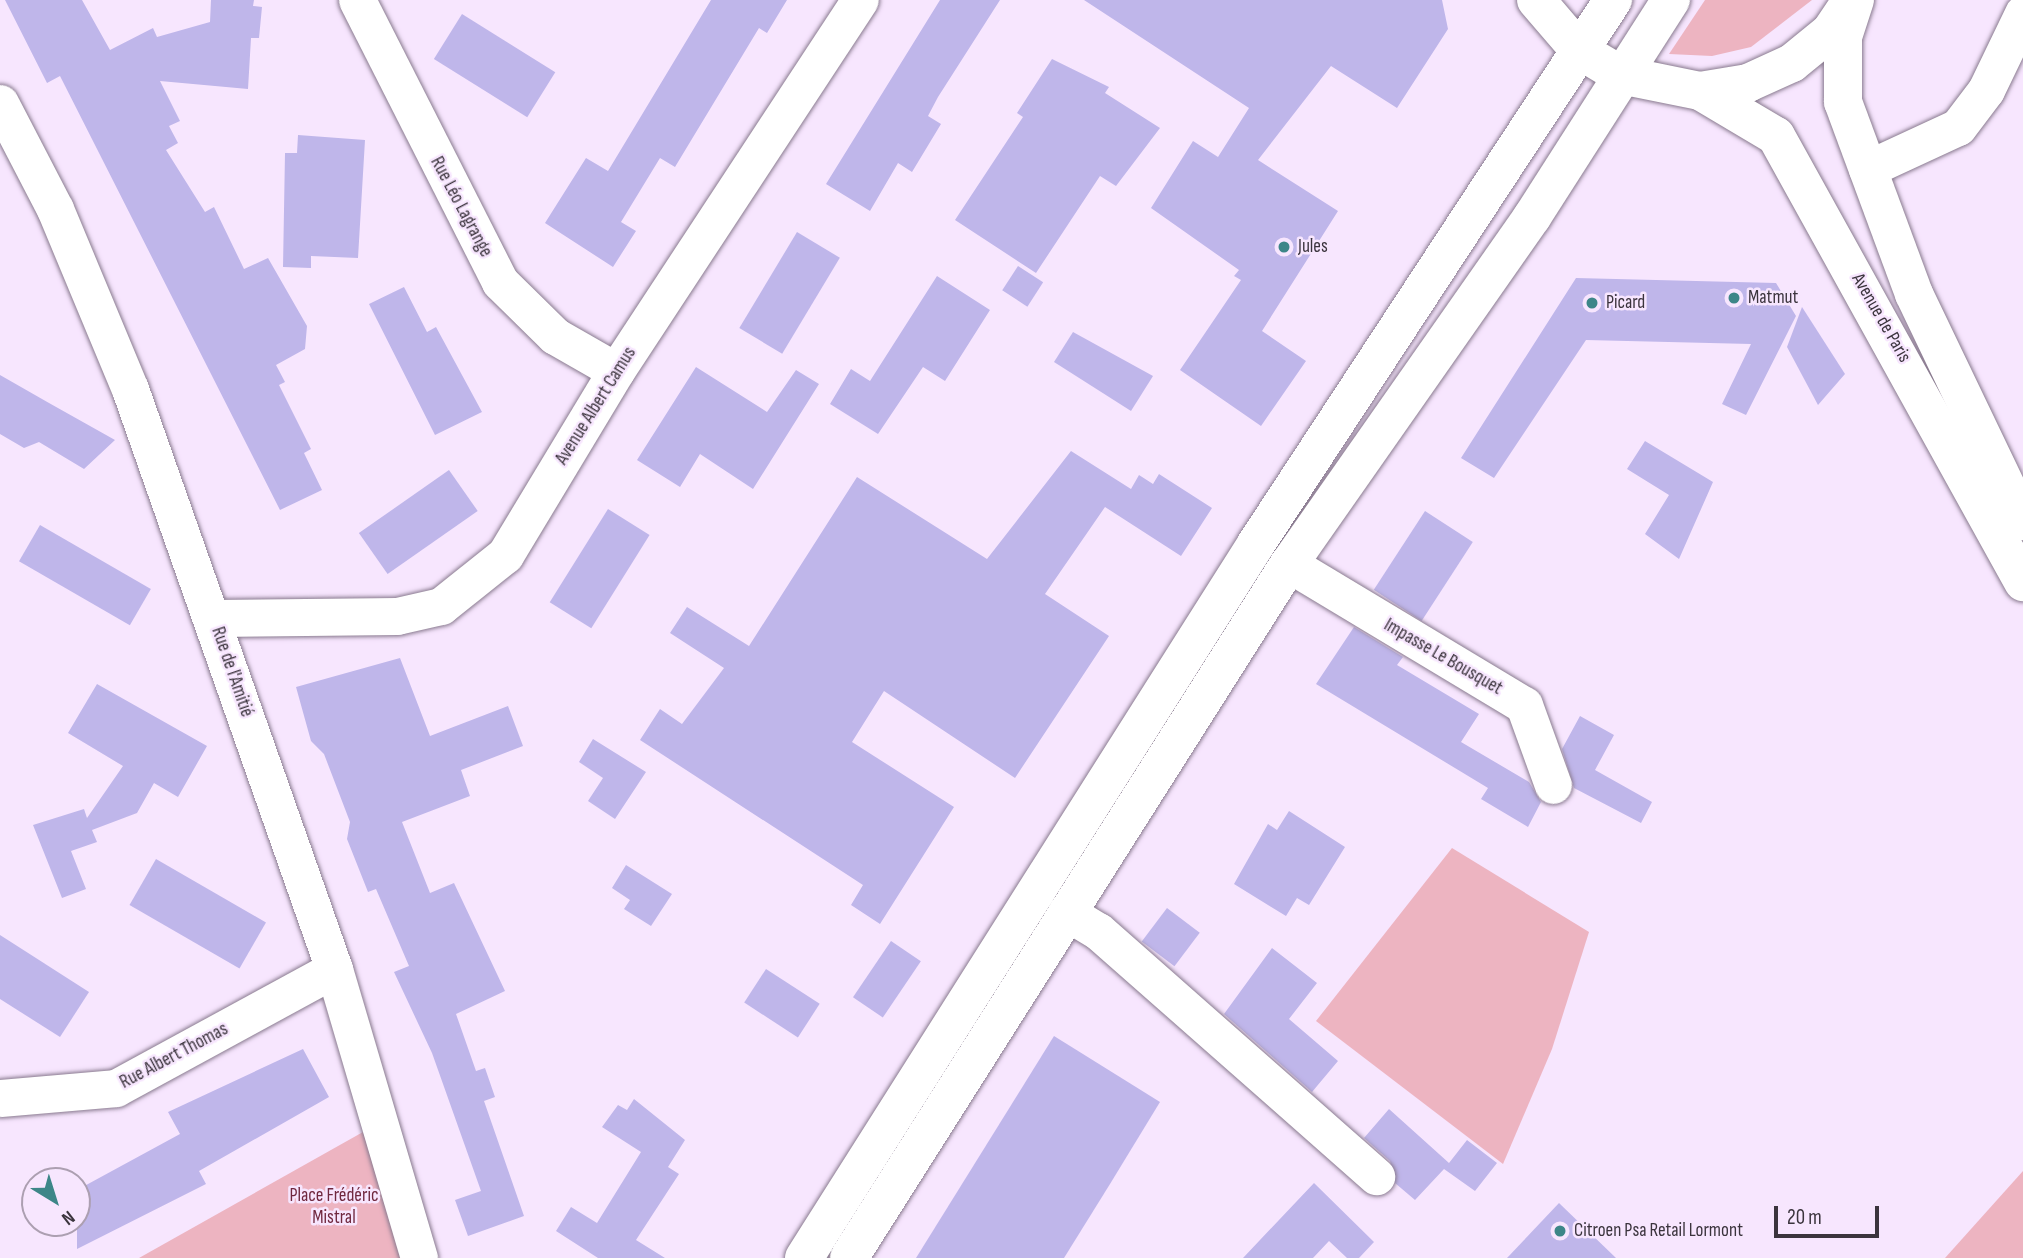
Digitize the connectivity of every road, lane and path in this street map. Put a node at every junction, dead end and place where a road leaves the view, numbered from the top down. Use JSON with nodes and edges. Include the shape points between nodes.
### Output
{"nodes":[{"id":1,"x":860,"y":0,"type":"edge"},
{"id":2,"x":1536,"y":0,"type":"edge"},
{"id":3,"x":1613,"y":0,"type":"edge"},
{"id":4,"x":1671,"y":0,"type":"edge"},
{"id":5,"x":1854,"y":0,"type":"edge"},
{"id":6,"x":366,"y":7,"type":"edge"},
{"id":7,"x":2023,"y":13,"type":"edge"},
{"id":8,"x":1579,"y":50,"type":"junction"},
{"id":9,"x":1621,"y":75,"type":"junction"},
{"id":10,"x":1700,"y":90,"type":"junction"},
{"id":11,"x":0,"y":103,"type":"edge"},
{"id":12,"x":1867,"y":169,"type":"junction"},
{"id":13,"x":616,"y":371,"type":"junction"},
{"id":14,"x":2023,"y":521,"type":"edge"},
{"id":15,"x":1289,"y":564,"type":"junction"},
{"id":16,"x":2023,"y":582,"type":"edge"},
{"id":17,"x":214,"y":618,"type":"junction"},
{"id":18,"x":1553,"y":785,"type":"dead end"},
{"id":19,"x":1066,"y":912,"type":"junction"},
{"id":20,"x":334,"y":970,"type":"junction"},
{"id":21,"x":0,"y":1098,"type":"edge"},
{"id":22,"x":1376,"y":1176,"type":"dead end"},
{"id":23,"x":419,"y":1258,"type":"edge"},
{"id":24,"x":804,"y":1258,"type":"edge"},
{"id":25,"x":849,"y":1258,"type":"edge"}],
"edges":[{"from":1,"to":13,"type":"street","name":"Avenue Albert Camus"},
{"from":2,"to":8,"type":"main road"},
{"from":3,"to":8,"type":"main road"},
{"from":4,"to":9,"type":"main road"},
{"from":5,"to":10,"type":"main road","via":[[1830,32],[1792,63],[1748,83]]},
{"from":5,"to":12,"type":"main road","name":"Avenue de Paris","via":[[1840,71],[1843,102]]},
{"from":6,"to":13,"type":"street","name":"Rue Léo Lagrange","via":[[500,282],[555,336]]},
{"from":7,"to":12,"type":"street","via":[[1986,90],[1958,127]]},
{"from":8,"to":9,"type":"main road"},
{"from":8,"to":24,"type":"main road","via":[[1256,544]]},
{"from":9,"to":10,"type":"main road"},
{"from":9,"to":15,"type":"main road","via":[[1532,217]]},
{"from":10,"to":16,"type":"main road","name":"Avenue de Paris","via":[[1739,109],[1779,140]]},
{"from":11,"to":17,"type":"street","name":"Rue de l'Amitié","via":[[55,209],[130,388]]},
{"from":12,"to":14,"type":"main road","name":"Avenue de Paris","via":[[1914,294]]},
{"from":13,"to":17,"type":"street","name":"Avenue Albert Camus","via":[[505,555],[450,600],[397,616]]},
{"from":15,"to":18,"type":"street","name":"Impasse Le Bousquet","via":[[1524,705]]},
{"from":15,"to":19,"type":"main road"},
{"from":17,"to":20,"type":"street","name":"Rue de l'Amitié"},
{"from":19,"to":22,"type":"street","via":[[1098,931]]},
{"from":19,"to":25,"type":"main road"},
{"from":20,"to":21,"type":"street","name":"Rue Albert Thomas","via":[[116,1088]]},
{"from":20,"to":23,"type":"street","name":"Rue de l'Amitié"}]}
